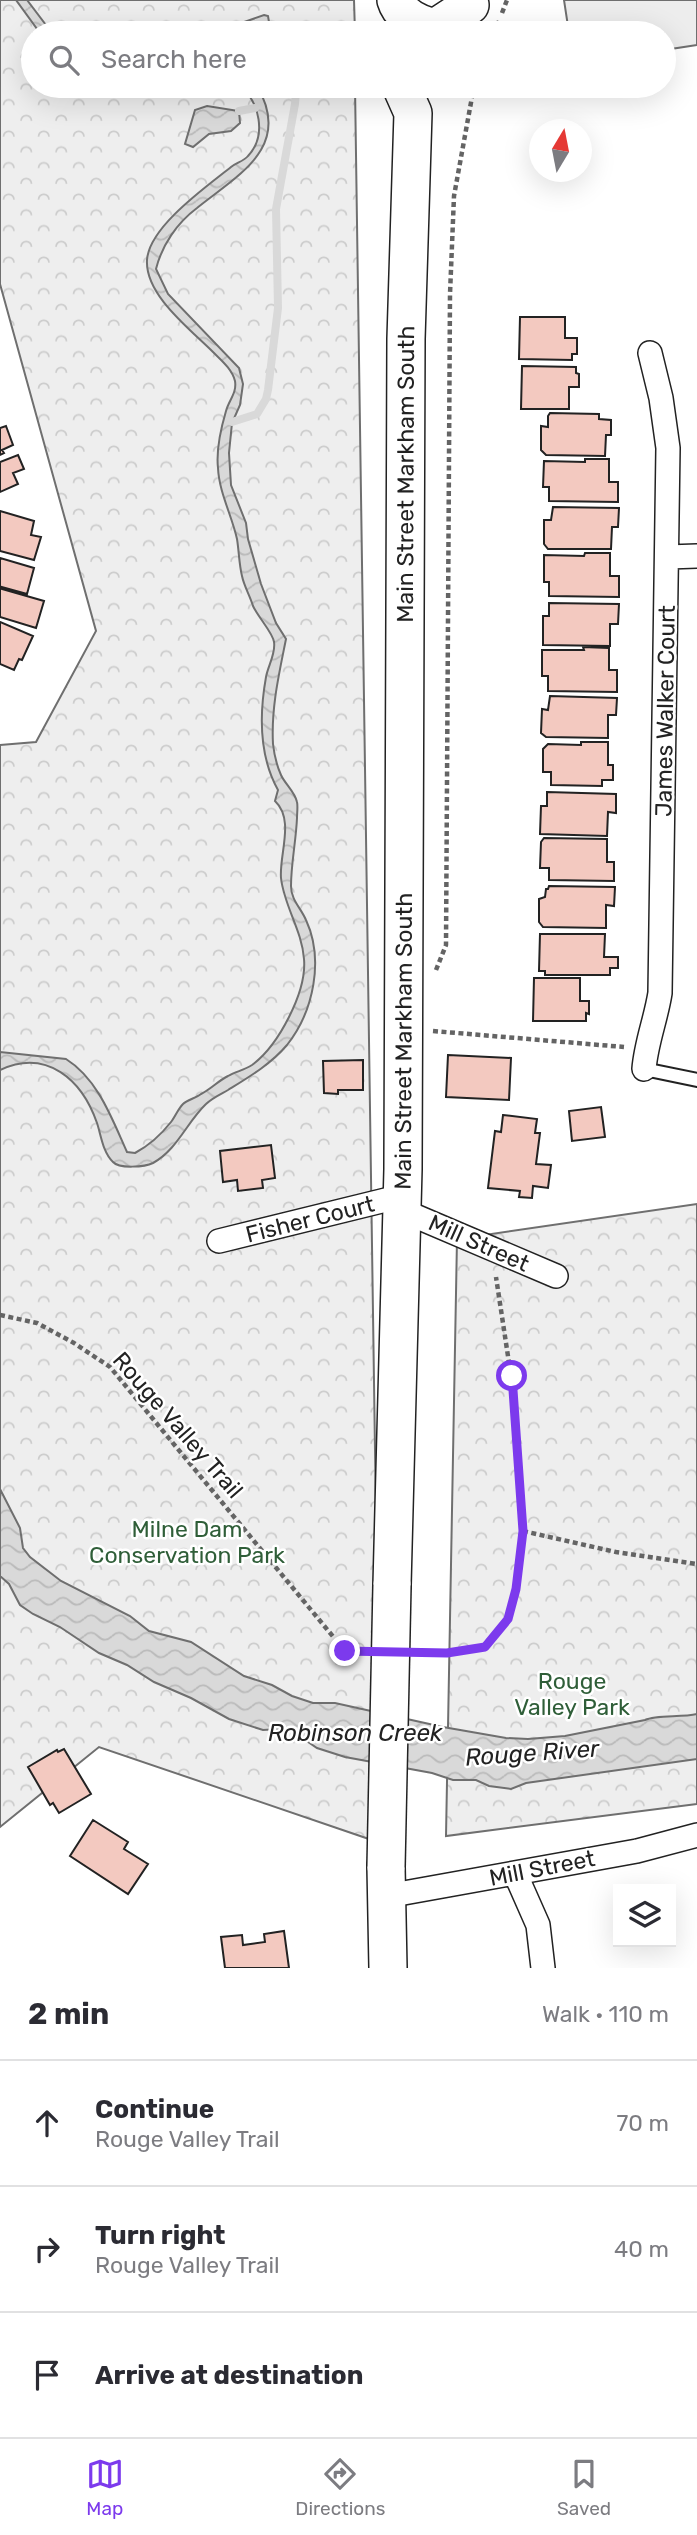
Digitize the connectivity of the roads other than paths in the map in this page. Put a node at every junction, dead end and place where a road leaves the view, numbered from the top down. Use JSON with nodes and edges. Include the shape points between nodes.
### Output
{"nodes":[{"id":1,"x":386,"y":0,"type":"edge"},
{"id":2,"x":396,"y":0,"type":"edge"},
{"id":3,"x":466,"y":13,"type":"edge"},
{"id":4,"x":387,"y":21,"type":"edge"},
{"id":5,"x":414,"y":21,"type":"edge"},
{"id":6,"x":449,"y":21,"type":"edge"},
{"id":7,"x":416,"y":98,"type":"edge"},
{"id":8,"x":650,"y":353,"type":"dead end"},
{"id":9,"x":697,"y":556,"type":"edge"},
{"id":10,"x":668,"y":557,"type":"junction"},
{"id":11,"x":645,"y":1059,"type":"joint"},
{"id":12,"x":697,"y":1080,"type":"edge"},
{"id":13,"x":401,"y":1203,"type":"junction"},
{"id":14,"x":219,"y":1241,"type":"dead end"},
{"id":15,"x":556,"y":1276,"type":"dead end"},
{"id":16,"x":697,"y":1835,"type":"edge"},
{"id":17,"x":515,"y":1873,"type":"junction"},
{"id":18,"x":386,"y":1882,"type":"junction"},
{"id":19,"x":388,"y":1968,"type":"edge"},
{"id":20,"x":543,"y":1968,"type":"edge"}],
"edges":[{"from":1,"to":4,"type":"main road"},
{"from":2,"to":5,"type":"main road","via":[[398,8]]},
{"from":3,"to":6,"type":"main road"},
{"from":7,"to":13,"type":"main road","name":"Main Street Markham South","via":[[406,353]]},
{"from":8,"to":10,"type":"street","name":"James Walker Court","via":[[668,448]]},
{"from":9,"to":10,"type":"street"},
{"from":10,"to":11,"type":"street","name":"James Walker Court","via":[[660,993]]},
{"from":11,"to":12,"type":"lane"},
{"from":13,"to":14,"type":"street","name":"Fisher Court"},
{"from":13,"to":15,"type":"street","name":"Mill Street"},
{"from":13,"to":18,"type":"main road","name":"Main Street Markham South","bridge":true},
{"from":16,"to":17,"type":"street","name":"Mill Street"},
{"from":17,"to":18,"type":"street","name":"Mill Street"},
{"from":17,"to":20,"type":"street","via":[[538,1926]]},
{"from":18,"to":19,"type":"main road","name":"Main Street Markham South"}]}
